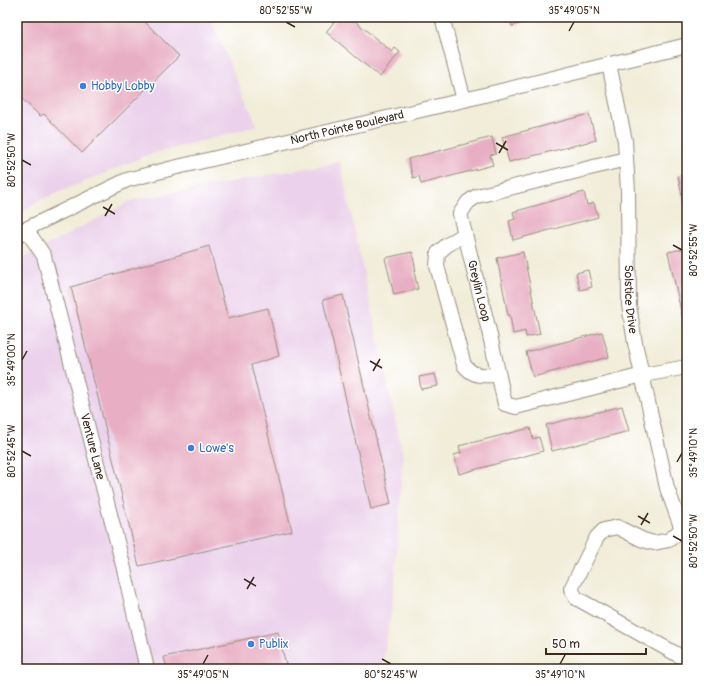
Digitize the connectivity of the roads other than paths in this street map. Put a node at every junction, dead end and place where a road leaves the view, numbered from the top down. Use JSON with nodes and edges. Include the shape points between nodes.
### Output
{"nodes":[{"id":1,"x":442,"y":17,"type":"edge"},
{"id":2,"x":687,"y":45,"type":"edge"},
{"id":3,"x":609,"y":64,"type":"junction"},
{"id":4,"x":464,"y":100,"type":"junction"},
{"id":5,"x":626,"y":159,"type":"junction"},
{"id":6,"x":22,"y":232,"type":"edge"},
{"id":7,"x":465,"y":234,"type":"junction"},
{"id":8,"x":687,"y":367,"type":"edge"},
{"id":9,"x":498,"y":375,"type":"junction"},
{"id":10,"x":643,"y":375,"type":"junction"},
{"id":11,"x":684,"y":532,"type":"edge"},
{"id":12,"x":687,"y":660,"type":"edge"},
{"id":13,"x":147,"y":669,"type":"edge"}],
"edges":[{"from":1,"to":4,"type":"street"},
{"from":2,"to":3,"type":"street","name":"North Pointe Boulevard"},
{"from":3,"to":4,"type":"street","name":"North Pointe Boulevard"},
{"from":3,"to":5,"type":"street","name":"Solstice Drive","via":[[625,141]]},
{"from":4,"to":6,"type":"street","name":"North Pointe Boulevard","via":[[127,180]]},
{"from":5,"to":7,"type":"street","name":"Greylin Loop","via":[[477,196],[468,202],[460,214]]},
{"from":5,"to":10,"type":"street","name":"Solstice Drive","via":[[628,305]]},
{"from":6,"to":13,"type":"street","name":"Venture Lane","via":[[44,256],[124,568]]},
{"from":7,"to":9,"type":"street","name":"Greylin Loop"},
{"from":7,"to":9,"type":"street","via":[[438,253],[437,266],[464,365],[476,375]]},
{"from":8,"to":10,"type":"street"},
{"from":9,"to":10,"type":"street","name":"Greylin Loop","via":[[505,404],[516,407]]},
{"from":10,"to":11,"type":"street","name":"Solstice Drive","via":[[667,488]]},
{"from":11,"to":12,"type":"street","via":[[669,540],[654,543],[617,527],[604,530],[597,537],[570,588],[576,598]]}]}
